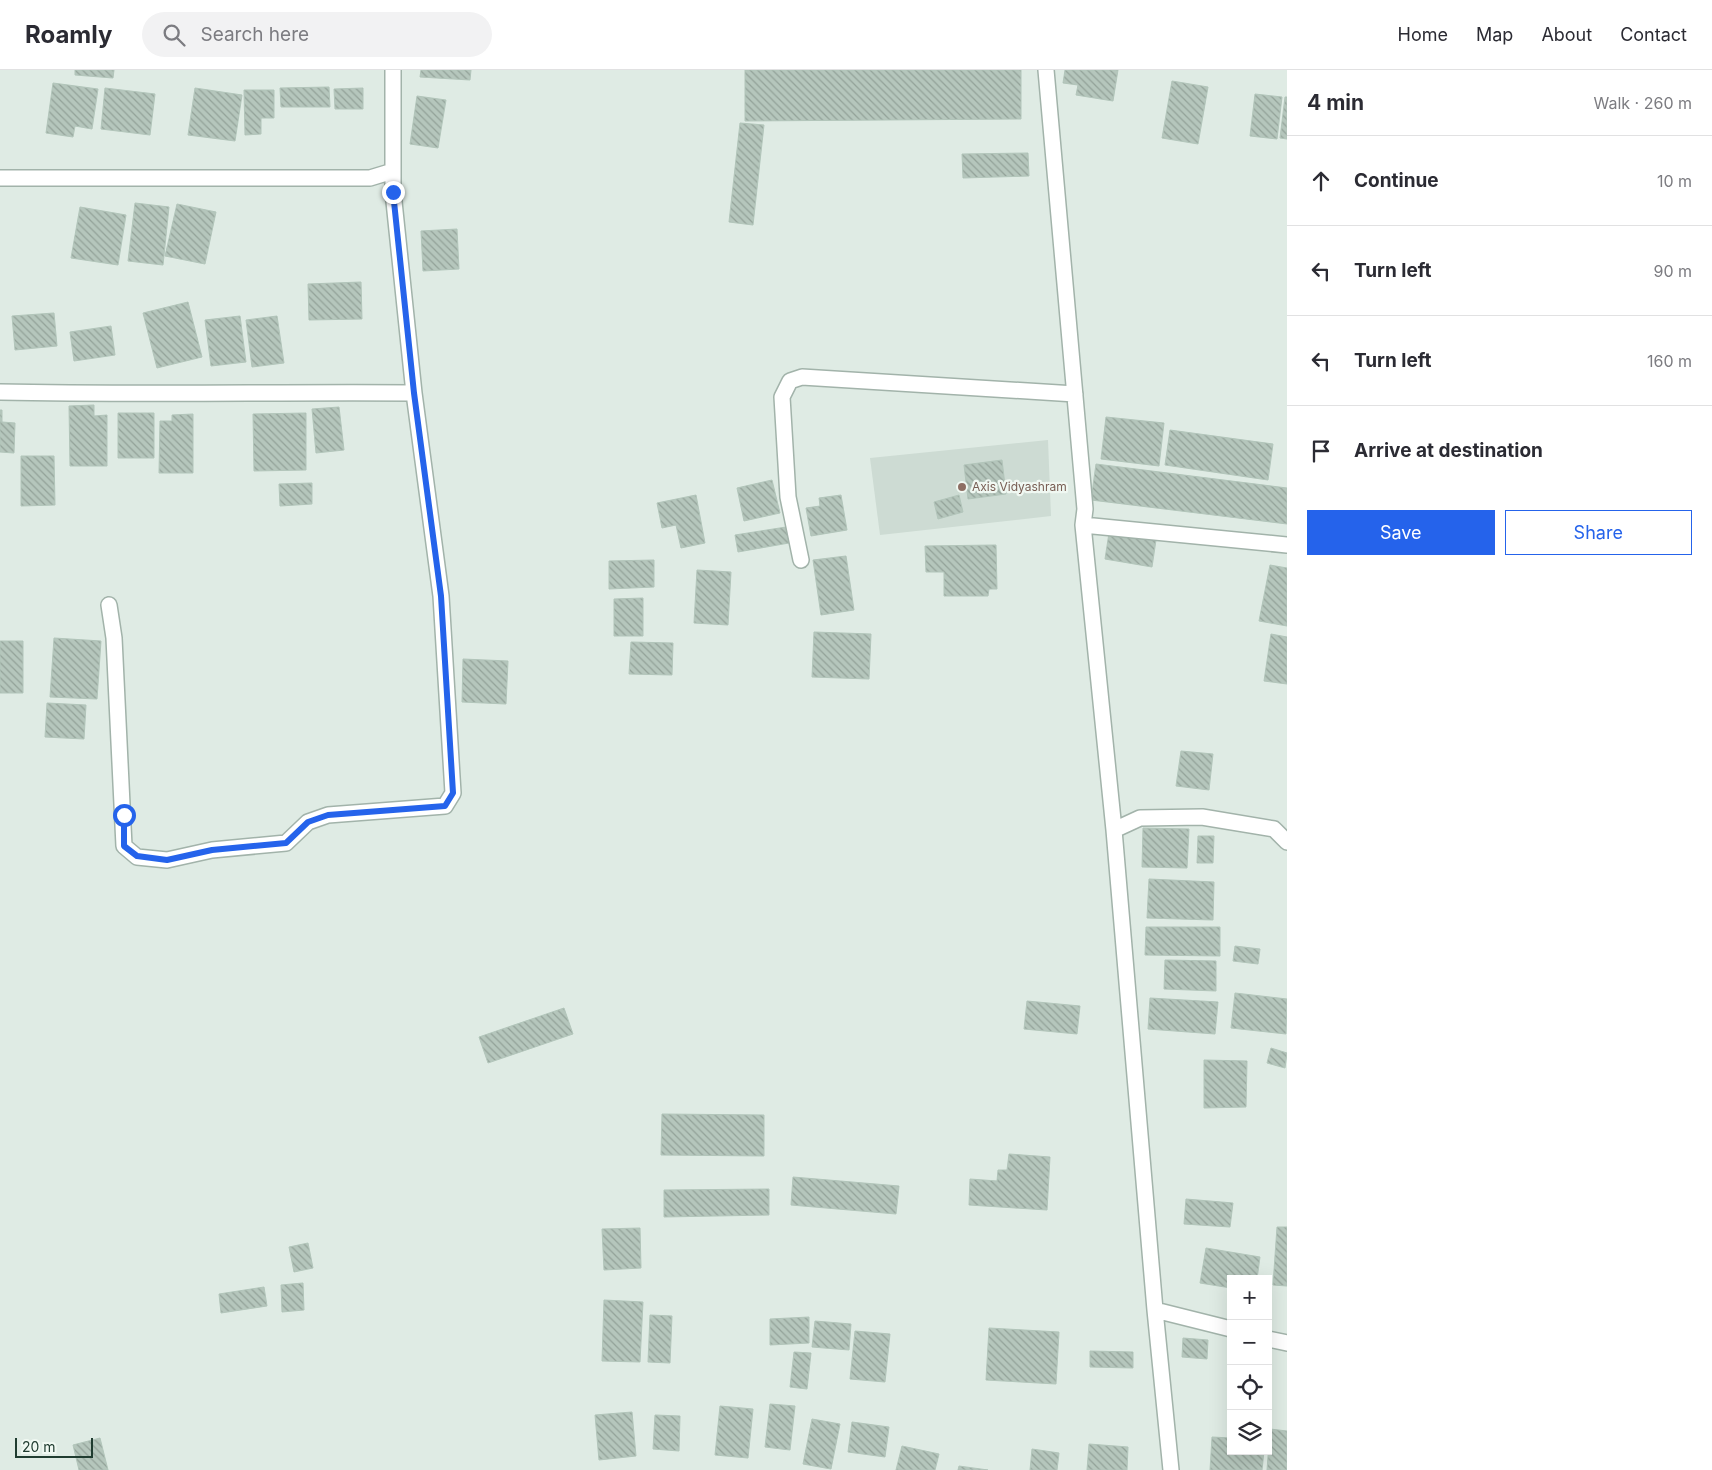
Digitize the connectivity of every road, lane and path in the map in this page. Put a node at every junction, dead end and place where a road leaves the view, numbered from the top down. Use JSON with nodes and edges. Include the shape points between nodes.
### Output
{"nodes":[{"id":1,"x":394,"y":70,"type":"edge"},
{"id":2,"x":1046,"y":70,"type":"edge"},
{"id":3,"x":393,"y":171,"type":"junction"},
{"id":4,"x":0,"y":178,"type":"edge"},
{"id":5,"x":0,"y":392,"type":"edge"},
{"id":6,"x":414,"y":393,"type":"junction"},
{"id":7,"x":1076,"y":394,"type":"junction"},
{"id":8,"x":1083,"y":525,"type":"junction"},
{"id":9,"x":1287,"y":545,"type":"edge"},
{"id":10,"x":801,"y":560,"type":"dead end"},
{"id":11,"x":109,"y":605,"type":"dead end"},
{"id":12,"x":1114,"y":830,"type":"junction"},
{"id":13,"x":1287,"y":842,"type":"edge"},
{"id":14,"x":1155,"y":1310,"type":"junction"},
{"id":15,"x":1227,"y":1328,"type":"edge"},
{"id":16,"x":1272,"y":1340,"type":"edge"},
{"id":17,"x":1287,"y":1343,"type":"edge"},
{"id":18,"x":1171,"y":1470,"type":"edge"}],
"edges":[{"from":1,"to":3,"type":"street"},
{"from":2,"to":7,"type":"street"},
{"from":3,"to":4,"type":"street","via":[[370,178]]},
{"from":3,"to":6,"type":"street"},
{"from":5,"to":6,"type":"street"},
{"from":6,"to":11,"type":"street","via":[[441,596],[453,793],[445,806],[328,815],[308,822],[286,843],[212,850],[167,860],[137,856],[124,846],[114,638]]},
{"from":7,"to":8,"type":"street","via":[[1085,509]]},
{"from":7,"to":10,"type":"street","via":[[802,377],[790,381],[782,397],[788,497]]},
{"from":8,"to":9,"type":"street"},
{"from":8,"to":12,"type":"street"},
{"from":12,"to":13,"type":"street","via":[[1140,818],[1202,817],[1274,828]]},
{"from":12,"to":14,"type":"street"},
{"from":14,"to":15,"type":"street"},
{"from":14,"to":18,"type":"street"},
{"from":16,"to":17,"type":"street"}]}
